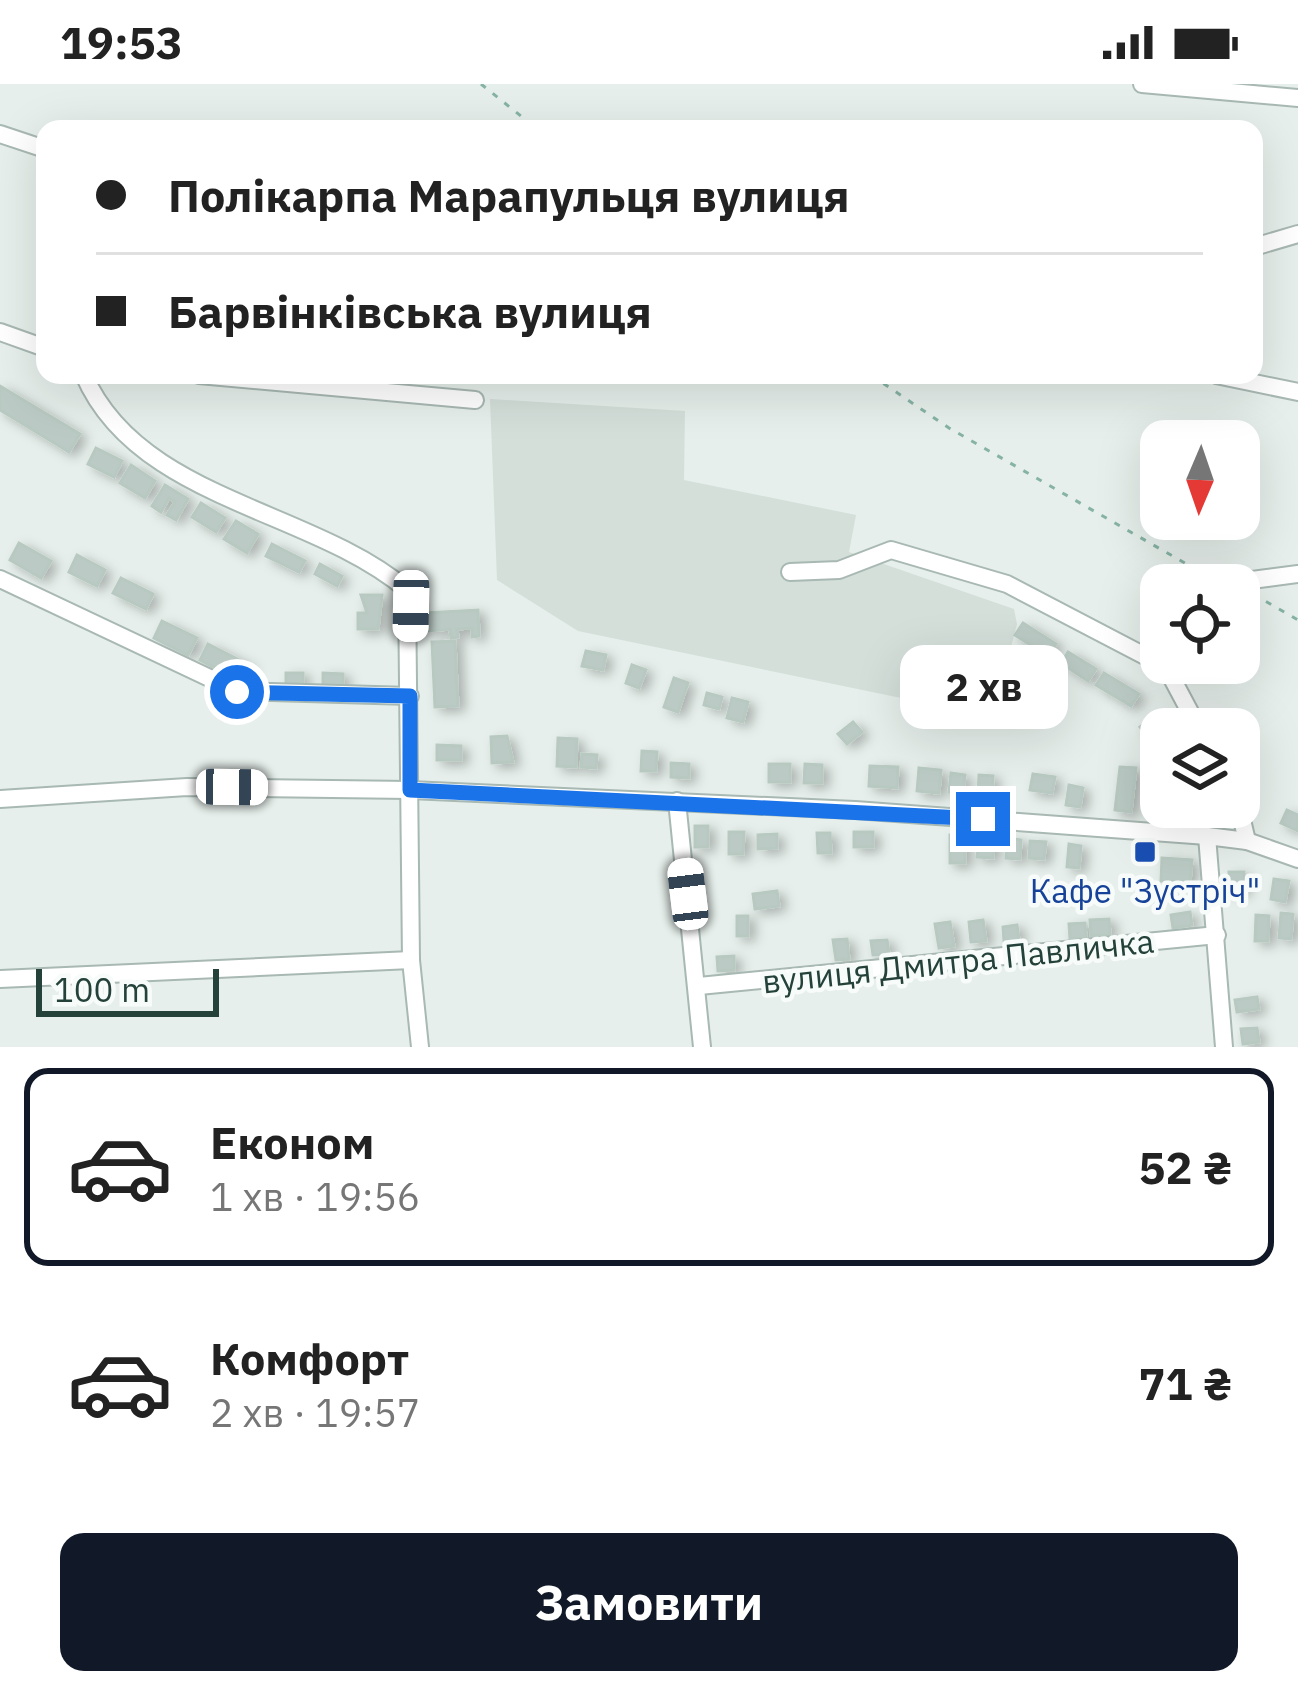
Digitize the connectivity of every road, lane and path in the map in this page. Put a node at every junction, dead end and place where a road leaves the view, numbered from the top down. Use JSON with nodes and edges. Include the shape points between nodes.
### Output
{"nodes":[{"id":1,"x":481,"y":84,"type":"edge"},
{"id":2,"x":1142,"y":84,"type":"edge"},
{"id":3,"x":1298,"y":98,"type":"edge"},
{"id":4,"x":526,"y":120,"type":"edge"},
{"id":5,"x":0,"y":134,"type":"edge"},
{"id":6,"x":36,"y":146,"type":"edge"},
{"id":7,"x":1298,"y":234,"type":"edge"},
{"id":8,"x":1263,"y":244,"type":"edge"},
{"id":9,"x":0,"y":332,"type":"edge"},
{"id":10,"x":36,"y":345,"type":"edge"},
{"id":11,"x":88,"y":384,"type":"edge"},
{"id":12,"x":298,"y":384,"type":"edge"},
{"id":13,"x":884,"y":384,"type":"edge"},
{"id":14,"x":1259,"y":384,"type":"edge"},
{"id":15,"x":1298,"y":392,"type":"edge"},
{"id":16,"x":475,"y":400,"type":"dead end"},
{"id":17,"x":1184,"y":564,"type":"edge"},
{"id":18,"x":790,"y":572,"type":"dead end"},
{"id":19,"x":1298,"y":574,"type":"edge"},
{"id":20,"x":0,"y":579,"type":"edge"},
{"id":21,"x":1260,"y":579,"type":"edge"},
{"id":22,"x":1260,"y":602,"type":"edge"},
{"id":23,"x":1298,"y":620,"type":"edge"},
{"id":24,"x":1140,"y":650,"type":"edge"},
{"id":25,"x":410,"y":696,"type":"junction"},
{"id":26,"x":410,"y":790,"type":"junction"},
{"id":27,"x":0,"y":799,"type":"edge"},
{"id":28,"x":677,"y":801,"type":"junction"},
{"id":29,"x":1244,"y":828,"type":"edge"},
{"id":30,"x":1207,"y":836,"type":"junction"},
{"id":31,"x":1247,"y":841,"type":"junction"},
{"id":32,"x":1298,"y":859,"type":"edge"},
{"id":33,"x":1216,"y":935,"type":"junction"},
{"id":34,"x":411,"y":960,"type":"junction"},
{"id":35,"x":0,"y":979,"type":"edge"},
{"id":36,"x":699,"y":986,"type":"junction"},
{"id":37,"x":420,"y":1047,"type":"edge"},
{"id":38,"x":703,"y":1047,"type":"edge"},
{"id":39,"x":1224,"y":1047,"type":"edge"}],
"edges":[{"from":1,"to":4,"type":"path"},
{"from":2,"to":3,"type":"street"},
{"from":5,"to":6,"type":"street"},
{"from":7,"to":8,"type":"street"},
{"from":9,"to":10,"type":"street"},
{"from":11,"to":25,"type":"street","via":[[98,407],[152,455],[407,590]]},
{"from":12,"to":16,"type":"street"},
{"from":13,"to":17,"type":"path"},
{"from":14,"to":15,"type":"street"},
{"from":18,"to":24,"type":"street","via":[[839,570],[908,551],[1065,610]]},
{"from":19,"to":21,"type":"street"},
{"from":20,"to":25,"type":"street","via":[[237,692]]},
{"from":22,"to":23,"type":"path"},
{"from":25,"to":26,"type":"street"},
{"from":26,"to":27,"type":"street","via":[[188,787]]},
{"from":26,"to":28,"type":"street"},
{"from":26,"to":34,"type":"street"},
{"from":28,"to":30,"type":"street"},
{"from":28,"to":36,"type":"street"},
{"from":29,"to":31,"type":"street"},
{"from":30,"to":31,"type":"street"},
{"from":30,"to":33,"type":"street"},
{"from":31,"to":32,"type":"street"},
{"from":33,"to":36,"type":"street","name":"вулиця Дмитра Павличка"},
{"from":33,"to":39,"type":"street"},
{"from":34,"to":35,"type":"street"},
{"from":34,"to":37,"type":"street"},
{"from":36,"to":38,"type":"street"}]}
